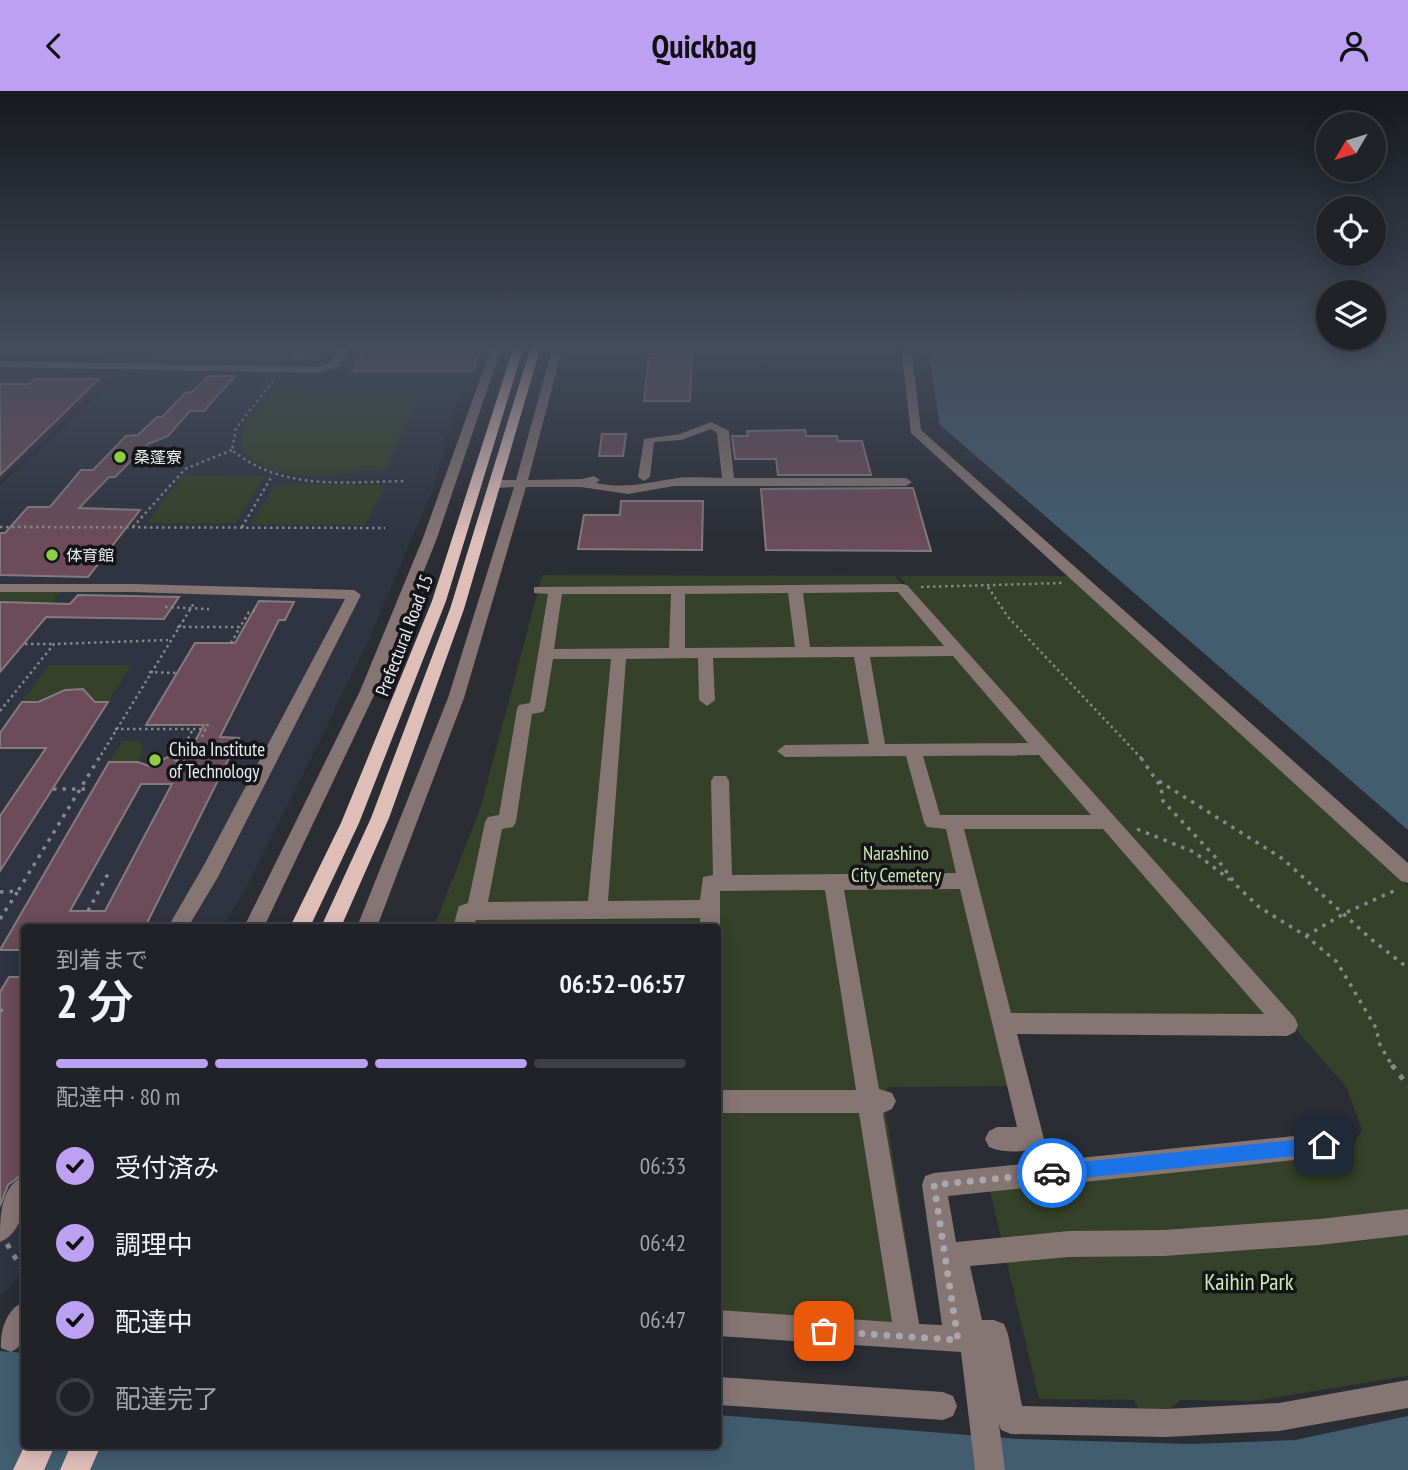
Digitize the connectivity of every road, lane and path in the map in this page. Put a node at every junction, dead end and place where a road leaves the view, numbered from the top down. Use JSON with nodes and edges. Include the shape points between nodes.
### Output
{"nodes":[{"id":1,"x":250,"y":410,"type":"edge"},
{"id":2,"x":475,"y":410,"type":"edge"},
{"id":3,"x":499,"y":410,"type":"edge"},
{"id":4,"x":517,"y":410,"type":"edge"},
{"id":5,"x":540,"y":410,"type":"edge"},
{"id":6,"x":913,"y":410,"type":"edge"},
{"id":7,"x":232,"y":450,"type":"junction"},
{"id":8,"x":272,"y":476,"type":"junction"},
{"id":9,"x":644,"y":477,"type":"junction"},
{"id":10,"x":404,"y":481,"type":"dead end"},
{"id":11,"x":673,"y":482,"type":"junction"},
{"id":12,"x":729,"y":482,"type":"junction"},
{"id":13,"x":906,"y":482,"type":"dead end"},
{"id":14,"x":520,"y":483,"type":"junction"},
{"id":15,"x":582,"y":483,"type":"junction"},
{"id":16,"x":496,"y":484,"type":"junction"},
{"id":17,"x":0,"y":527,"type":"edge"},
{"id":18,"x":133,"y":527,"type":"junction"},
{"id":19,"x":242,"y":527,"type":"junction"},
{"id":20,"x":385,"y":528,"type":"dead end"},
{"id":21,"x":1083,"y":582,"type":"junction"},
{"id":22,"x":988,"y":587,"type":"junction"},
{"id":23,"x":0,"y":588,"type":"edge"},
{"id":24,"x":678,"y":589,"type":"junction"},
{"id":25,"x":794,"y":589,"type":"junction"},
{"id":26,"x":202,"y":590,"type":"junction"},
{"id":27,"x":923,"y":598,"type":"dead end"},
{"id":28,"x":165,"y":607,"type":"dead end"},
{"id":29,"x":190,"y":608,"type":"junction"},
{"id":30,"x":209,"y":609,"type":"dead end"},
{"id":31,"x":258,"y":610,"type":"dead end"},
{"id":32,"x":177,"y":627,"type":"junction"},
{"id":33,"x":240,"y":627,"type":"junction"},
{"id":34,"x":168,"y":640,"type":"junction"},
{"id":35,"x":231,"y":643,"type":"dead end"},
{"id":36,"x":25,"y":644,"type":"dead end"},
{"id":37,"x":54,"y":644,"type":"junction"},
{"id":38,"x":958,"y":651,"type":"junction"},
{"id":39,"x":803,"y":652,"type":"junction"},
{"id":40,"x":860,"y":652,"type":"junction"},
{"id":41,"x":620,"y":653,"type":"junction"},
{"id":42,"x":677,"y":653,"type":"junction"},
{"id":43,"x":705,"y":653,"type":"junction"},
{"id":44,"x":546,"y":654,"type":"junction"},
{"id":45,"x":149,"y":672,"type":"junction"},
{"id":46,"x":177,"y":673,"type":"dead end"},
{"id":47,"x":707,"y":700,"type":"dead end"},
{"id":48,"x":0,"y":711,"type":"edge"},
{"id":49,"x":115,"y":729,"type":"junction"},
{"id":50,"x":193,"y":729,"type":"junction"},
{"id":51,"x":202,"y":737,"type":"dead end"},
{"id":52,"x":1044,"y":749,"type":"junction"},
{"id":53,"x":878,"y":750,"type":"junction"},
{"id":54,"x":913,"y":750,"type":"junction"},
{"id":55,"x":785,"y":751,"type":"dead end"},
{"id":56,"x":176,"y":761,"type":"dead end"},
{"id":57,"x":1157,"y":780,"type":"junction"},
{"id":58,"x":720,"y":781,"type":"dead end"},
{"id":59,"x":52,"y":789,"type":"dead end"},
{"id":60,"x":79,"y":789,"type":"junction"},
{"id":61,"x":91,"y":789,"type":"dead end"},
{"id":62,"x":953,"y":822,"type":"junction"},
{"id":63,"x":1108,"y":822,"type":"junction"},
{"id":64,"x":1133,"y":828,"type":"dead end"},
{"id":65,"x":109,"y":871,"type":"dead end"},
{"id":66,"x":1408,"y":876,"type":"edge"},
{"id":67,"x":968,"y":881,"type":"junction"},
{"id":68,"x":833,"y":882,"type":"junction"},
{"id":69,"x":723,"y":883,"type":"junction"},
{"id":70,"x":1236,"y":885,"type":"junction"},
{"id":71,"x":1408,"y":885,"type":"edge"},
{"id":72,"x":18,"y":891,"type":"junction"},
{"id":73,"x":0,"y":892,"type":"edge"},
{"id":74,"x":88,"y":911,"type":"dead end"},
{"id":75,"x":476,"y":911,"type":"junction"},
{"id":76,"x":1345,"y":913,"type":"junction"},
{"id":77,"x":588,"y":916,"type":"edge"},
{"id":78,"x":710,"y":918,"type":"edge"},
{"id":79,"x":0,"y":919,"type":"edge"},
{"id":80,"x":180,"y":924,"type":"edge"},
{"id":81,"x":255,"y":924,"type":"edge"},
{"id":82,"x":301,"y":924,"type":"edge"},
{"id":83,"x":332,"y":924,"type":"edge"},
{"id":84,"x":369,"y":924,"type":"edge"},
{"id":85,"x":464,"y":924,"type":"edge"},
{"id":86,"x":1306,"y":936,"type":"junction"},
{"id":87,"x":1408,"y":968,"type":"edge"},
{"id":88,"x":1004,"y":1023,"type":"junction"},
{"id":89,"x":1408,"y":1086,"type":"edge"},
{"id":90,"x":876,"y":1101,"type":"junction"},
{"id":91,"x":721,"y":1102,"type":"edge"},
{"id":92,"x":997,"y":1139,"type":"dead end"},
{"id":93,"x":1324,"y":1145,"type":"dead end"},
{"id":94,"x":21,"y":1193,"type":"edge"},
{"id":95,"x":1408,"y":1222,"type":"edge"},
{"id":96,"x":0,"y":1231,"type":"edge"},
{"id":97,"x":21,"y":1267,"type":"edge"},
{"id":98,"x":721,"y":1323,"type":"edge"},
{"id":99,"x":906,"y":1324,"type":"dead end"},
{"id":100,"x":973,"y":1344,"type":"junction"},
{"id":101,"x":721,"y":1391,"type":"edge"},
{"id":102,"x":1408,"y":1394,"type":"edge"},
{"id":103,"x":943,"y":1406,"type":"dead end"},
{"id":104,"x":39,"y":1449,"type":"edge"},
{"id":105,"x":85,"y":1449,"type":"edge"},
{"id":106,"x":28,"y":1470,"type":"edge"},
{"id":107,"x":75,"y":1470,"type":"edge"},
{"id":108,"x":990,"y":1470,"type":"edge"}],
"edges":[{"from":1,"to":7,"type":"path","via":[[236,428]]},
{"from":2,"to":81,"type":"street","via":[[430,538],[368,691]]},
{"from":3,"to":82,"type":"main road","name":"Prefectural Road 15","via":[[439,601],[350,823]]},
{"from":4,"to":16,"type":"main road","name":"Prefectural Road 15"},
{"from":5,"to":14,"type":"street"},
{"from":6,"to":21,"type":"street","via":[[915,431]]},
{"from":7,"to":8,"type":"path","via":[[253,468]]},
{"from":7,"to":18,"type":"path","via":[[185,469]]},
{"from":8,"to":10,"type":"path"},
{"from":8,"to":19,"type":"path"},
{"from":9,"to":11,"type":"street"},
{"from":9,"to":12,"type":"street","via":[[648,441],[684,436],[697,427],[719,427]]},
{"from":9,"to":15,"type":"street"},
{"from":11,"to":12,"type":"street"},
{"from":11,"to":15,"type":"street","via":[[660,488],[599,489]]},
{"from":12,"to":13,"type":"street"},
{"from":14,"to":15,"type":"street"},
{"from":14,"to":16,"type":"street"},
{"from":14,"to":84,"type":"street","via":[[456,698]]},
{"from":16,"to":83,"type":"main road","name":"Prefectural Road 15","via":[[426,697],[380,818]]},
{"from":17,"to":18,"type":"path"},
{"from":18,"to":19,"type":"path"},
{"from":19,"to":20,"type":"path"},
{"from":21,"to":22,"type":"path"},
{"from":21,"to":66,"type":"street"},
{"from":22,"to":27,"type":"path","via":[[914,587]]},
{"from":22,"to":57,"type":"path","via":[[1008,617],[1110,722]]},
{"from":23,"to":26,"type":"street"},
{"from":24,"to":25,"type":"street"},
{"from":24,"to":42,"type":"street"},
{"from":24,"to":44,"type":"street","via":[[547,590]]},
{"from":25,"to":38,"type":"street","via":[[902,588]]},
{"from":25,"to":39,"type":"street"},
{"from":26,"to":29,"type":"path"},
{"from":26,"to":80,"type":"street","via":[[354,595]]},
{"from":28,"to":29,"type":"path"},
{"from":29,"to":30,"type":"path"},
{"from":29,"to":32,"type":"path"},
{"from":31,"to":33,"type":"path","via":[[248,612]]},
{"from":32,"to":33,"type":"path"},
{"from":32,"to":34,"type":"path"},
{"from":33,"to":35,"type":"path"},
{"from":34,"to":37,"type":"path"},
{"from":34,"to":45,"type":"path"},
{"from":36,"to":37,"type":"path"},
{"from":37,"to":48,"type":"path"},
{"from":38,"to":40,"type":"street"},
{"from":38,"to":52,"type":"street"},
{"from":39,"to":40,"type":"street"},
{"from":39,"to":43,"type":"street"},
{"from":40,"to":53,"type":"street"},
{"from":41,"to":42,"type":"street"},
{"from":41,"to":44,"type":"street"},
{"from":41,"to":77,"type":"street"},
{"from":42,"to":43,"type":"street"},
{"from":43,"to":47,"type":"street"},
{"from":44,"to":75,"type":"street","via":[[537,708],[525,709],[507,822],[494,822]]},
{"from":45,"to":46,"type":"path"},
{"from":45,"to":49,"type":"path"},
{"from":49,"to":50,"type":"path"},
{"from":49,"to":60,"type":"path"},
{"from":50,"to":51,"type":"path","via":[[207,727]]},
{"from":50,"to":56,"type":"path"},
{"from":52,"to":54,"type":"street"},
{"from":52,"to":63,"type":"street"},
{"from":53,"to":54,"type":"street"},
{"from":53,"to":55,"type":"street"},
{"from":54,"to":62,"type":"street","via":[[933,822]]},
{"from":57,"to":70,"type":"path","via":[[1163,801]]},
{"from":57,"to":76,"type":"path","via":[[1283,859]]},
{"from":58,"to":69,"type":"street"},
{"from":59,"to":60,"type":"path"},
{"from":60,"to":61,"type":"path"},
{"from":60,"to":72,"type":"path"},
{"from":62,"to":63,"type":"street"},
{"from":62,"to":67,"type":"street"},
{"from":63,"to":88,"type":"street","via":[[1287,1025]]},
{"from":64,"to":70,"type":"path","via":[[1194,852]]},
{"from":65,"to":74,"type":"path"},
{"from":67,"to":68,"type":"street"},
{"from":67,"to":88,"type":"street"},
{"from":68,"to":69,"type":"street"},
{"from":68,"to":90,"type":"street"},
{"from":69,"to":78,"type":"street","via":[[710,883]]},
{"from":70,"to":86,"type":"path","via":[[1259,907]]},
{"from":71,"to":76,"type":"path"},
{"from":72,"to":73,"type":"path"},
{"from":72,"to":79,"type":"path"},
{"from":75,"to":77,"type":"street"},
{"from":75,"to":85,"type":"street","via":[[466,912]]},
{"from":76,"to":86,"type":"path"},
{"from":76,"to":87,"type":"path"},
{"from":77,"to":78,"type":"street"},
{"from":86,"to":89,"type":"path","via":[[1337,962],[1376,1028],[1380,1045]]},
{"from":88,"to":92,"type":"street","via":[[1032,1139]]},
{"from":90,"to":91,"type":"street"},
{"from":90,"to":99,"type":"street"},
{"from":93,"to":98,"type":"street","via":[[934,1185],[958,1340]]},
{"from":94,"to":96,"type":"street"},
{"from":95,"to":100,"type":"street","via":[[955,1255]]},
{"from":96,"to":97,"type":"path"},
{"from":100,"to":102,"type":"street","via":[[994,1334],[1011,1420],[1166,1423],[1279,1417]]},
{"from":100,"to":108,"type":"street"},
{"from":101,"to":103,"type":"street"},
{"from":104,"to":106,"type":"main road"},
{"from":105,"to":107,"type":"main road"}]}
